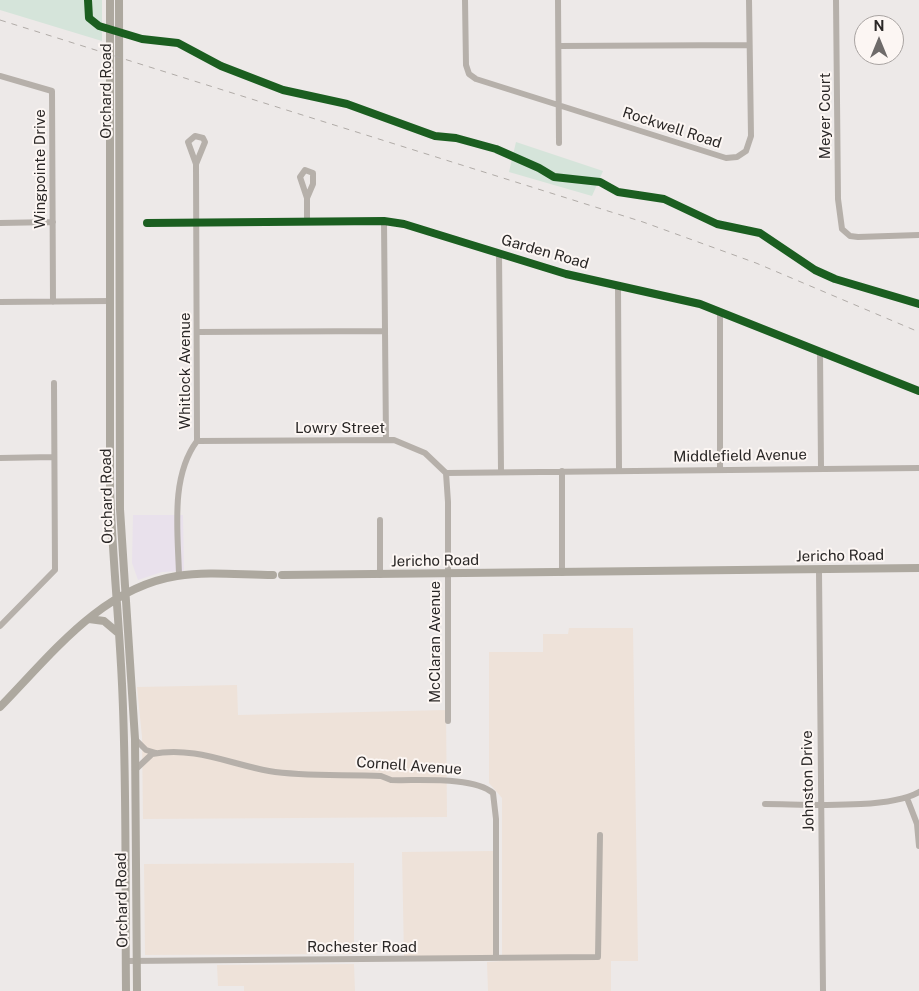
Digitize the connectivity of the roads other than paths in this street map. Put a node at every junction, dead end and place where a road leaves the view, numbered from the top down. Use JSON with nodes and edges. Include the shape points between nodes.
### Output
{"nodes":[{"id":1,"x":110,"y":0,"type":"edge"},
{"id":2,"x":119,"y":0,"type":"edge"},
{"id":3,"x":465,"y":0,"type":"edge"},
{"id":4,"x":558,"y":0,"type":"edge"},
{"id":5,"x":749,"y":0,"type":"edge"},
{"id":6,"x":836,"y":0,"type":"edge"},
{"id":7,"x":749,"y":45,"type":"junction"},
{"id":8,"x":559,"y":46,"type":"junction"},
{"id":9,"x":0,"y":76,"type":"edge"},
{"id":10,"x":559,"y":105,"type":"junction"},
{"id":11,"x":559,"y":143,"type":"dead end"},
{"id":12,"x":196,"y":164,"type":"dead end"},
{"id":13,"x":307,"y":198,"type":"dead end"},
{"id":14,"x":384,"y":221,"type":"junction"},
{"id":15,"x":53,"y":222,"type":"junction"},
{"id":16,"x":307,"y":222,"type":"junction"},
{"id":17,"x":0,"y":223,"type":"edge"},
{"id":18,"x":147,"y":223,"type":"dead end"},
{"id":19,"x":196,"y":223,"type":"junction"},
{"id":20,"x":919,"y":235,"type":"edge"},
{"id":21,"x":499,"y":253,"type":"junction"},
{"id":22,"x":618,"y":286,"type":"junction"},
{"id":23,"x":111,"y":301,"type":"junction"},
{"id":24,"x":0,"y":302,"type":"edge"},
{"id":25,"x":54,"y":302,"type":"junction"},
{"id":26,"x":720,"y":312,"type":"junction"},
{"id":27,"x":385,"y":331,"type":"junction"},
{"id":28,"x":198,"y":332,"type":"junction"},
{"id":29,"x":820,"y":352,"type":"junction"},
{"id":30,"x":54,"y":383,"type":"dead end"},
{"id":31,"x":919,"y":391,"type":"edge"},
{"id":32,"x":386,"y":440,"type":"junction"},
{"id":33,"x":197,"y":441,"type":"junction"},
{"id":34,"x":0,"y":458,"type":"edge"},
{"id":35,"x":54,"y":458,"type":"junction"},
{"id":36,"x":821,"y":468,"type":"junction"},
{"id":37,"x":919,"y":468,"type":"edge"},
{"id":38,"x":720,"y":469,"type":"junction"},
{"id":39,"x":619,"y":470,"type":"junction"},
{"id":40,"x":501,"y":471,"type":"junction"},
{"id":41,"x":562,"y":471,"type":"junction"},
{"id":42,"x":446,"y":473,"type":"junction"},
{"id":43,"x":380,"y":520,"type":"dead end"},
{"id":44,"x":919,"y":568,"type":"edge"},
{"id":45,"x":819,"y":571,"type":"junction"},
{"id":46,"x":562,"y":573,"type":"junction"},
{"id":47,"x":447,"y":574,"type":"junction"},
{"id":48,"x":179,"y":575,"type":"junction"},
{"id":49,"x":380,"y":575,"type":"junction"},
{"id":50,"x":273,"y":576,"type":"joint"},
{"id":51,"x":282,"y":576,"type":"joint"},
{"id":52,"x":125,"y":593,"type":"junction"},
{"id":53,"x":115,"y":598,"type":"junction"},
{"id":54,"x":89,"y":619,"type":"junction"},
{"id":55,"x":0,"y":626,"type":"edge"},
{"id":56,"x":118,"y":633,"type":"junction"},
{"id":57,"x":0,"y":707,"type":"edge"},
{"id":58,"x":448,"y":721,"type":"dead end"},
{"id":59,"x":135,"y":739,"type":"junction"},
{"id":60,"x":158,"y":753,"type":"junction"},
{"id":61,"x":135,"y":770,"type":"junction"},
{"id":62,"x":919,"y":792,"type":"edge"},
{"id":63,"x":907,"y":798,"type":"junction"},
{"id":64,"x":766,"y":804,"type":"dead end"},
{"id":65,"x":821,"y":804,"type":"junction"},
{"id":66,"x":600,"y":835,"type":"dead end"},
{"id":67,"x":919,"y":846,"type":"edge"},
{"id":68,"x":496,"y":958,"type":"junction"},
{"id":69,"x":126,"y":961,"type":"junction"},
{"id":70,"x":137,"y":961,"type":"junction"},
{"id":71,"x":126,"y":991,"type":"edge"},
{"id":72,"x":137,"y":991,"type":"edge"},
{"id":73,"x":823,"y":991,"type":"edge"}],
"edges":[{"from":1,"to":23,"type":"main road","name":"Orchard Road"},
{"from":2,"to":52,"type":"main road","name":"Orchard Road","via":[[120,490]]},
{"from":3,"to":10,"type":"street","name":"Rockwell Road","via":[[465,62],[469,74]]},
{"from":4,"to":8,"type":"street"},
{"from":5,"to":7,"type":"street","name":"Rockwell Road"},
{"from":6,"to":20,"type":"street","name":"Meyer Court","via":[[838,199],[843,231],[858,236]]},
{"from":7,"to":8,"type":"street"},
{"from":7,"to":10,"type":"street","name":"Rockwell Road","via":[[751,136],[746,151],[733,158]]},
{"from":8,"to":10,"type":"street"},
{"from":9,"to":15,"type":"street","name":"Wingpointe Drive","via":[[52,91]]},
{"from":10,"to":11,"type":"street"},
{"from":12,"to":19,"type":"street","name":"Whitlock Avenue"},
{"from":13,"to":16,"type":"street"},
{"from":14,"to":16,"type":"street","name":"Garden Road"},
{"from":14,"to":21,"type":"street","name":"Garden Road"},
{"from":14,"to":27,"type":"street"},
{"from":15,"to":17,"type":"street"},
{"from":15,"to":25,"type":"street","name":"Wingpointe Drive"},
{"from":16,"to":19,"type":"street","name":"Garden Road"},
{"from":18,"to":19,"type":"street","name":"Garden Road"},
{"from":19,"to":28,"type":"street","name":"Whitlock Avenue"},
{"from":21,"to":22,"type":"street","name":"Garden Road"},
{"from":21,"to":40,"type":"street"},
{"from":22,"to":26,"type":"street","name":"Garden Road","via":[[700,304]]},
{"from":22,"to":39,"type":"street"},
{"from":23,"to":25,"type":"street"},
{"from":23,"to":53,"type":"main road","name":"Orchard Road","via":[[110,487]]},
{"from":24,"to":25,"type":"street"},
{"from":26,"to":29,"type":"street","name":"Garden Road"},
{"from":26,"to":38,"type":"street"},
{"from":27,"to":28,"type":"street"},
{"from":27,"to":32,"type":"street"},
{"from":28,"to":33,"type":"street","name":"Whitlock Avenue"},
{"from":29,"to":31,"type":"street","name":"Garden Road"},
{"from":29,"to":36,"type":"street"},
{"from":30,"to":35,"type":"street"},
{"from":32,"to":33,"type":"street","name":"Lowry Street"},
{"from":32,"to":42,"type":"street","name":"Lowry Street","via":[[408,444],[425,453]]},
{"from":33,"to":48,"type":"street","name":"Whitlock Avenue","via":[[185,463],[180,484]]},
{"from":34,"to":35,"type":"street"},
{"from":35,"to":55,"type":"street","via":[[55,570]]},
{"from":36,"to":37,"type":"street","name":"Middlefield Avenue"},
{"from":36,"to":38,"type":"street","name":"Middlefield Avenue"},
{"from":38,"to":39,"type":"street","name":"Middlefield Avenue"},
{"from":39,"to":41,"type":"street","name":"Middlefield Avenue"},
{"from":40,"to":41,"type":"street"},
{"from":40,"to":42,"type":"street"},
{"from":41,"to":46,"type":"street"},
{"from":42,"to":47,"type":"street","name":"McClaran Avenue"},
{"from":43,"to":49,"type":"street"},
{"from":44,"to":45,"type":"main road","name":"Jericho Road"},
{"from":45,"to":46,"type":"main road","name":"Jericho Road"},
{"from":45,"to":65,"type":"street","name":"Johnston Drive"},
{"from":46,"to":47,"type":"main road","name":"Jericho Road"},
{"from":47,"to":49,"type":"main road","name":"Jericho Road"},
{"from":47,"to":58,"type":"street","name":"McClaran Avenue"},
{"from":48,"to":50,"type":"main road","name":"Jericho Road"},
{"from":48,"to":52,"type":"main road","name":"Jericho Road"},
{"from":49,"to":51,"type":"main road","name":"Jericho Road"},
{"from":50,"to":51,"type":"street","name":"Jericho Road"},
{"from":52,"to":53,"type":"main road","name":"Jericho Road"},
{"from":52,"to":59,"type":"main road","name":"Orchard Road"},
{"from":53,"to":54,"type":"main road","name":"Jericho Road"},
{"from":53,"to":56,"type":"main road","name":"Orchard Road"},
{"from":54,"to":56,"type":"main road","via":[[104,621]]},
{"from":54,"to":57,"type":"main road","name":"Jericho Road"},
{"from":56,"to":69,"type":"main road","name":"Orchard Road","via":[[125,774]]},
{"from":59,"to":60,"type":"street","name":"Cornell Avenue","via":[[146,750]]},
{"from":59,"to":61,"type":"main road","name":"Orchard Road"},
{"from":60,"to":61,"type":"street","via":[[147,757]]},
{"from":60,"to":68,"type":"street","name":"Cornell Avenue","via":[[214,756],[272,771],[381,776],[391,780],[471,783],[486,787],[493,793],[496,819]]},
{"from":61,"to":70,"type":"main road","name":"Orchard Road"},
{"from":62,"to":63,"type":"street"},
{"from":63,"to":65,"type":"street","via":[[884,803]]},
{"from":63,"to":67,"type":"street","via":[[917,824]]},
{"from":64,"to":65,"type":"street"},
{"from":65,"to":73,"type":"street","name":"Johnston Drive"},
{"from":66,"to":68,"type":"street","name":"Rochester Road","via":[[598,957]]},
{"from":68,"to":70,"type":"street","name":"Rochester Road"},
{"from":69,"to":70,"type":"street","name":"Rochester Road"},
{"from":69,"to":71,"type":"main road","name":"Orchard Road"},
{"from":70,"to":72,"type":"main road","name":"Orchard Road"}]}
